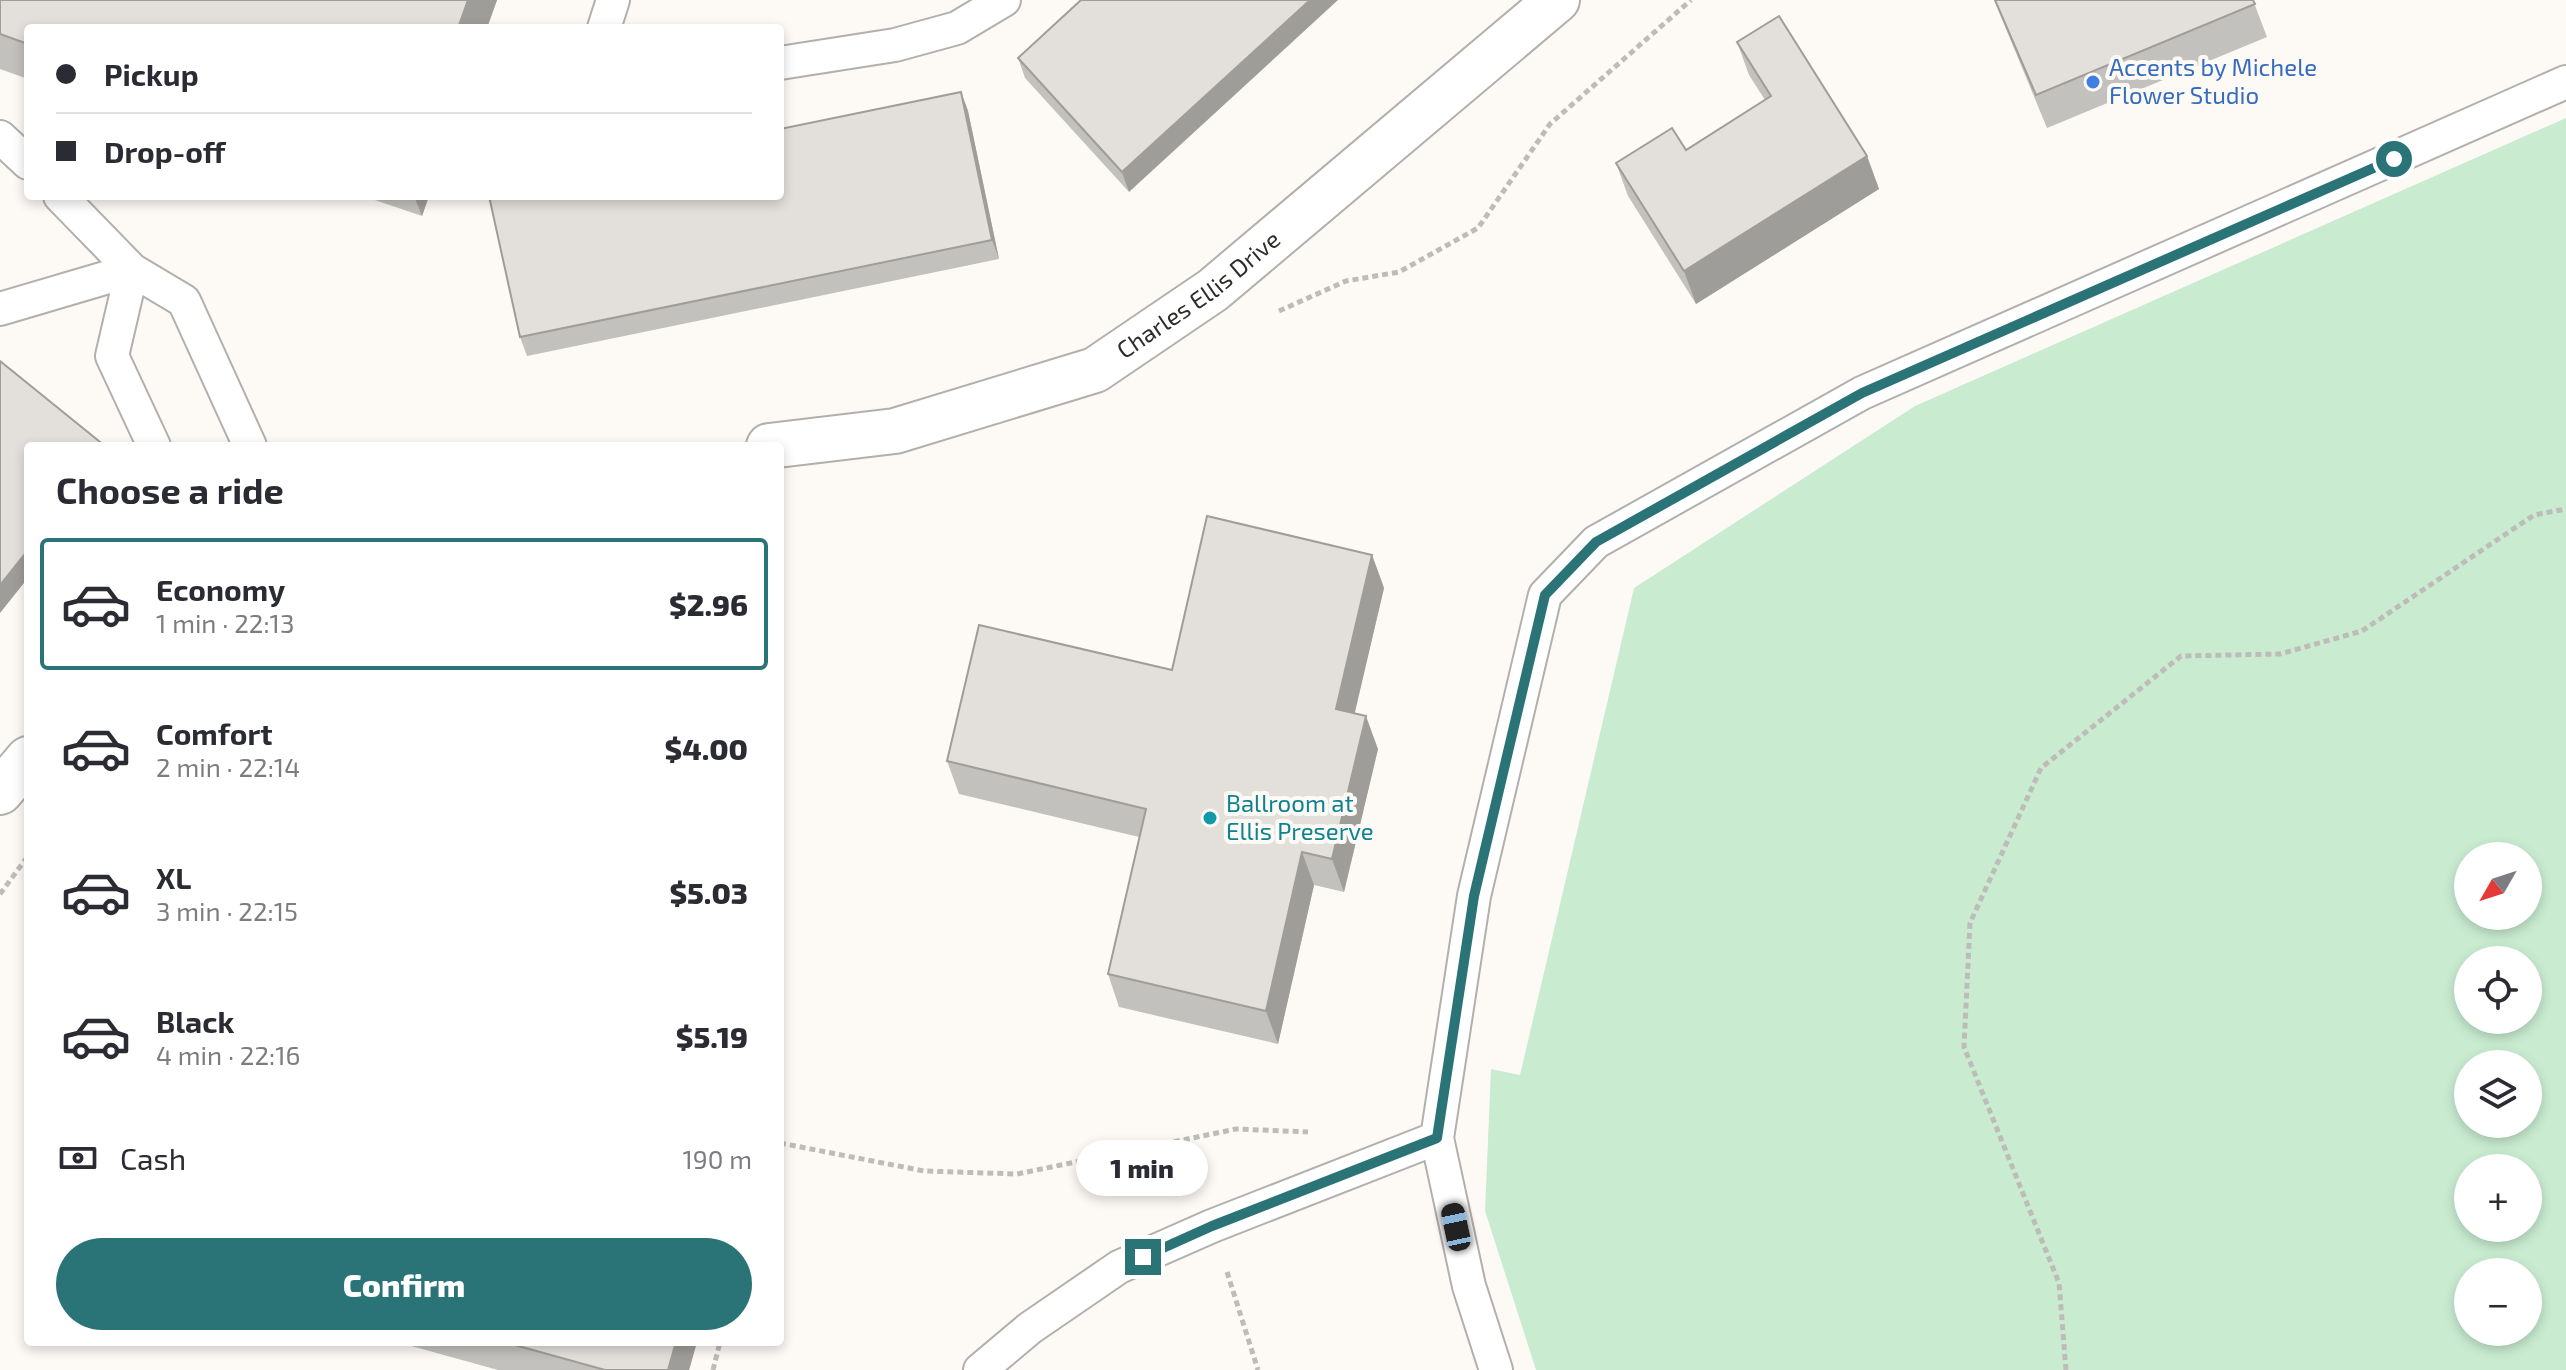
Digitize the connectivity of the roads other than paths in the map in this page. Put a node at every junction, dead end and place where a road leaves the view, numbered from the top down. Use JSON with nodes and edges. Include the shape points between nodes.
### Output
{"nodes":[{"id":1,"x":613,"y":0,"type":"edge"},
{"id":2,"x":1004,"y":0,"type":"edge"},
{"id":3,"x":1557,"y":0,"type":"edge"},
{"id":4,"x":605,"y":24,"type":"edge"},
{"id":5,"x":784,"y":62,"type":"edge"},
{"id":6,"x":2566,"y":82,"type":"edge"},
{"id":7,"x":0,"y":137,"type":"edge"},
{"id":8,"x":24,"y":159,"type":"edge"},
{"id":9,"x":64,"y":200,"type":"edge"},
{"id":10,"x":132,"y":270,"type":"junction"},
{"id":11,"x":0,"y":309,"type":"edge"},
{"id":12,"x":152,"y":442,"type":"edge"},
{"id":13,"x":248,"y":442,"type":"edge"},
{"id":14,"x":784,"y":444,"type":"edge"},
{"id":15,"x":24,"y":764,"type":"edge"},
{"id":16,"x":0,"y":792,"type":"edge"},
{"id":17,"x":1437,"y":1138,"type":"junction"},
{"id":18,"x":980,"y":1370,"type":"edge"},
{"id":19,"x":1496,"y":1370,"type":"edge"}],
"edges":[{"from":1,"to":4,"type":"lane"},
{"from":2,"to":5,"type":"lane","via":[[957,28],[895,45]]},
{"from":3,"to":14,"type":"street","name":"Charles Ellis Drive","via":[[1213,290],[1095,370],[895,431]]},
{"from":6,"to":17,"type":"lane","via":[[1862,393],[1596,542],[1545,595],[1474,896]]},
{"from":7,"to":8,"type":"lane"},
{"from":9,"to":10,"type":"lane"},
{"from":10,"to":11,"type":"lane"},
{"from":10,"to":12,"type":"lane","via":[[112,356]]},
{"from":10,"to":13,"type":"lane","via":[[184,301]]},
{"from":15,"to":16,"type":"street"},
{"from":17,"to":18,"type":"lane","via":[[1119,1267]]},
{"from":17,"to":19,"type":"lane","via":[[1469,1286]]}]}
